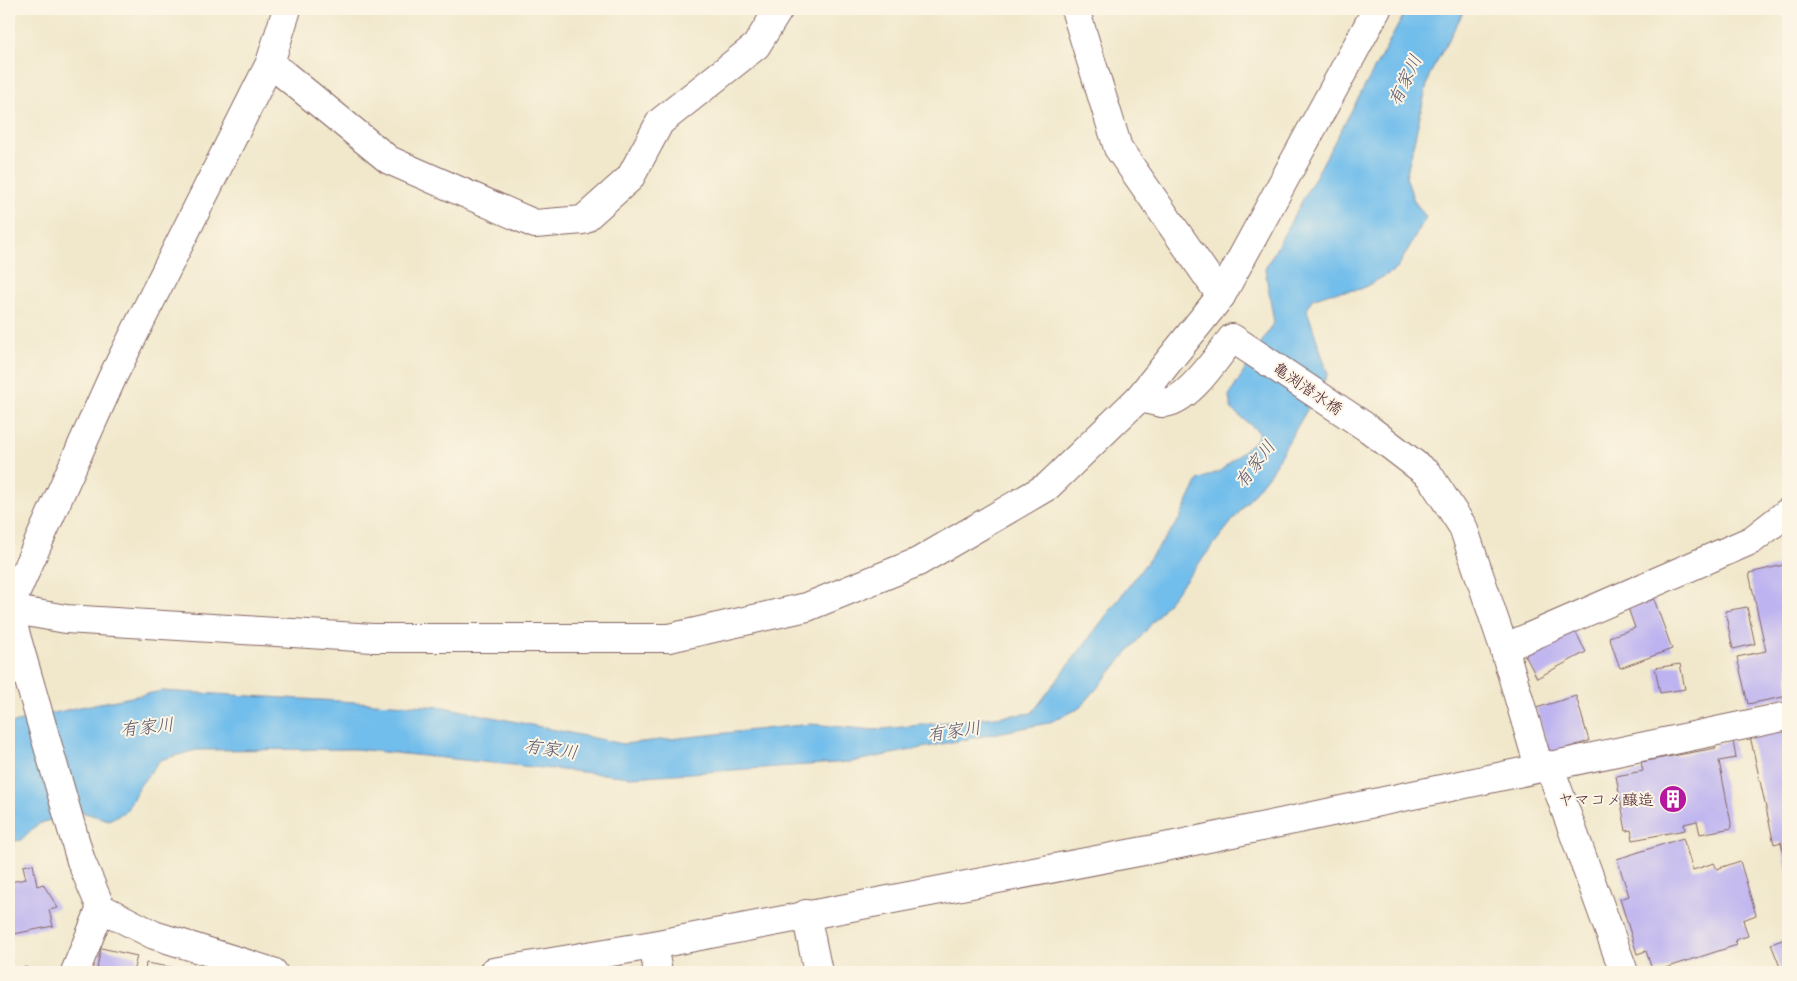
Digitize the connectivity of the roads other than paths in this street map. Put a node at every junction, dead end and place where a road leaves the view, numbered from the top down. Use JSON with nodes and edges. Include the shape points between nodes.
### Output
{"nodes":[{"id":1,"x":287,"y":9,"type":"edge"},
{"id":2,"x":778,"y":9,"type":"edge"},
{"id":3,"x":1075,"y":9,"type":"edge"},
{"id":4,"x":1377,"y":9,"type":"edge"},
{"id":5,"x":270,"y":63,"type":"junction"},
{"id":6,"x":1221,"y":296,"type":"junction"},
{"id":7,"x":1138,"y":398,"type":"junction"},
{"id":8,"x":1788,"y":512,"type":"edge"},
{"id":9,"x":9,"y":609,"type":"edge"},
{"id":10,"x":1504,"y":648,"type":"junction"},
{"id":11,"x":1788,"y":716,"type":"edge"},
{"id":12,"x":1544,"y":766,"type":"junction"},
{"id":13,"x":101,"y":908,"type":"junction"},
{"id":14,"x":806,"y":914,"type":"junction"},
{"id":15,"x":653,"y":945,"type":"junction"},
{"id":16,"x":1614,"y":969,"type":"edge"},
{"id":17,"x":75,"y":972,"type":"edge"},
{"id":18,"x":273,"y":972,"type":"edge"},
{"id":19,"x":493,"y":972,"type":"edge"},
{"id":20,"x":658,"y":972,"type":"edge"},
{"id":21,"x":818,"y":972,"type":"edge"}],
"edges":[{"from":1,"to":5,"type":"street"},
{"from":2,"to":5,"type":"street","via":[[756,46],[660,122],[630,178],[582,220],[536,224],[389,160]]},
{"from":3,"to":6,"type":"street","via":[[1118,148]]},
{"from":4,"to":6,"type":"street"},
{"from":5,"to":9,"type":"street","via":[[112,378]]},
{"from":6,"to":7,"type":"street"},
{"from":7,"to":9,"type":"street","via":[[1048,486],[918,562],[807,607],[669,638],[374,638],[66,618]]},
{"from":7,"to":10,"type":"street","name":"亀渕潜水橋","via":[[1163,403],[1177,400],[1194,386],[1232,338],[1369,429],[1429,475],[1463,527]]},
{"from":8,"to":10,"type":"street","via":[[1752,540]]},
{"from":9,"to":13,"type":"street","via":[[81,861]]},
{"from":10,"to":12,"type":"street","name":"亀渕潜水橋"},
{"from":11,"to":12,"type":"street"},
{"from":12,"to":14,"type":"street","via":[[1176,845]]},
{"from":12,"to":16,"type":"street","name":"亀渕潜水橋"},
{"from":13,"to":17,"type":"street"},
{"from":13,"to":18,"type":"street","via":[[154,935]]},
{"from":14,"to":15,"type":"street"},
{"from":14,"to":21,"type":"street"},
{"from":15,"to":19,"type":"street"},
{"from":15,"to":20,"type":"street"}]}
